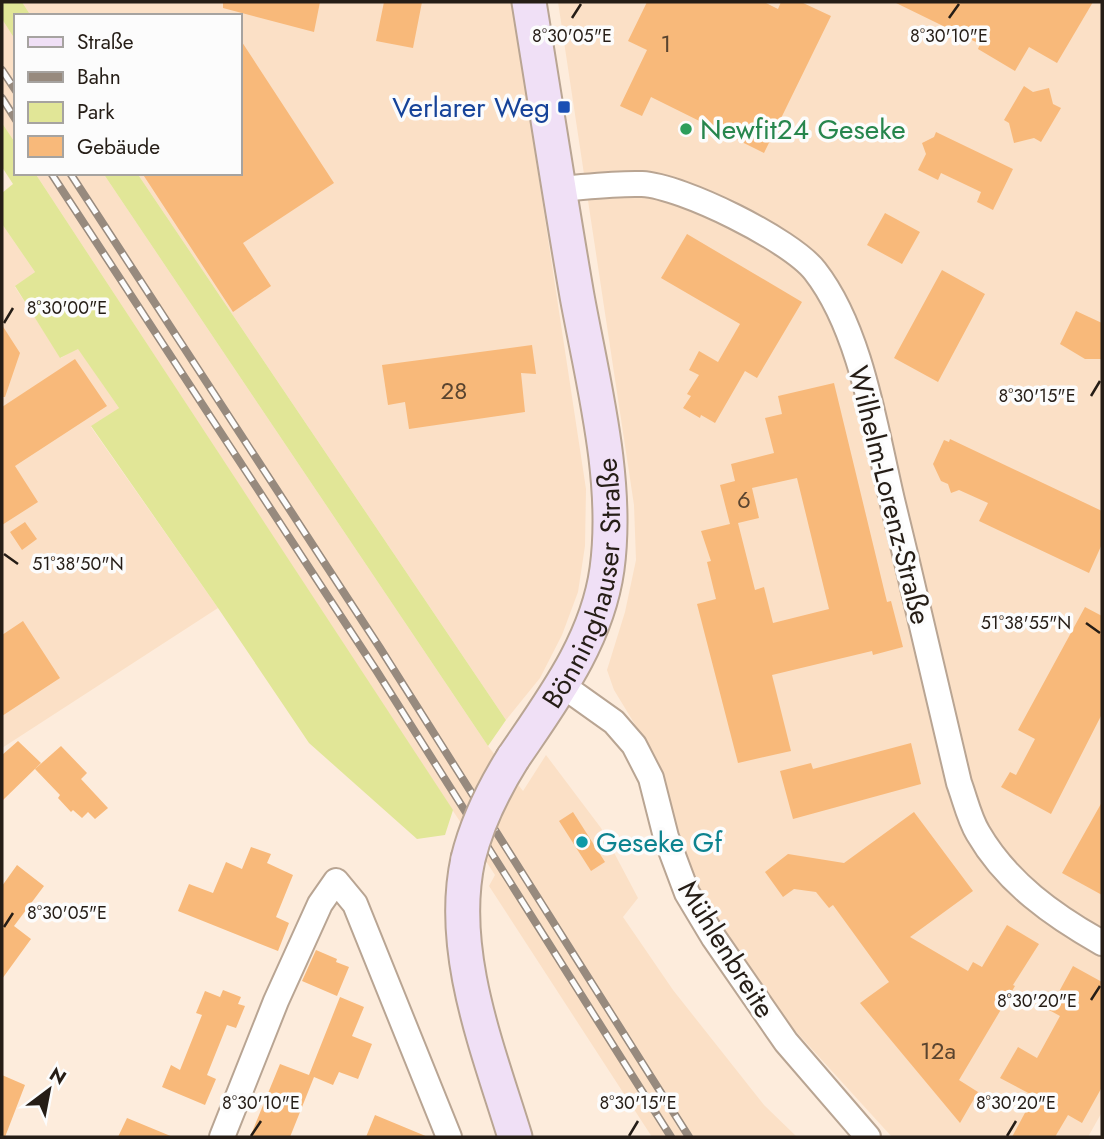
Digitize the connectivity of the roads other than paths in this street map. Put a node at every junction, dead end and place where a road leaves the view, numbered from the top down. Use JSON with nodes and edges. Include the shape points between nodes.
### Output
{"nodes":[{"id":1,"x":529,"y":2,"type":"edge"},
{"id":2,"x":558,"y":189,"type":"junction"},
{"id":3,"x":562,"y":685,"type":"junction"},
{"id":4,"x":1102,"y":943,"type":"edge"},
{"id":5,"x":222,"y":1137,"type":"edge"},
{"id":6,"x":449,"y":1137,"type":"edge"},
{"id":7,"x":515,"y":1137,"type":"edge"},
{"id":8,"x":867,"y":1137,"type":"edge"}],
"edges":[{"from":1,"to":2,"type":"main road","name":"Bönninghauser Straße"},
{"from":2,"to":3,"type":"main road","name":"Bönninghauser Straße","via":[[603,446],[610,527],[607,571],[597,610]]},
{"from":2,"to":4,"type":"street","name":"Wilhelm-Lorenz-Straße","via":[[643,184],[670,189],[763,232],[814,270],[845,320],[869,402],[959,783],[978,832],[1006,871],[1038,902]]},
{"from":3,"to":7,"type":"main road","name":"Bönninghauser Straße","bridge":true,"via":[[488,801],[474,832],[461,908],[467,971]]},
{"from":3,"to":8,"type":"street","name":"Mühlenbreite","via":[[614,722],[634,744],[651,778],[687,893],[786,1042]]},
{"from":5,"to":6,"type":"street","via":[[276,1001],[320,904],[336,881],[355,904]]}]}
